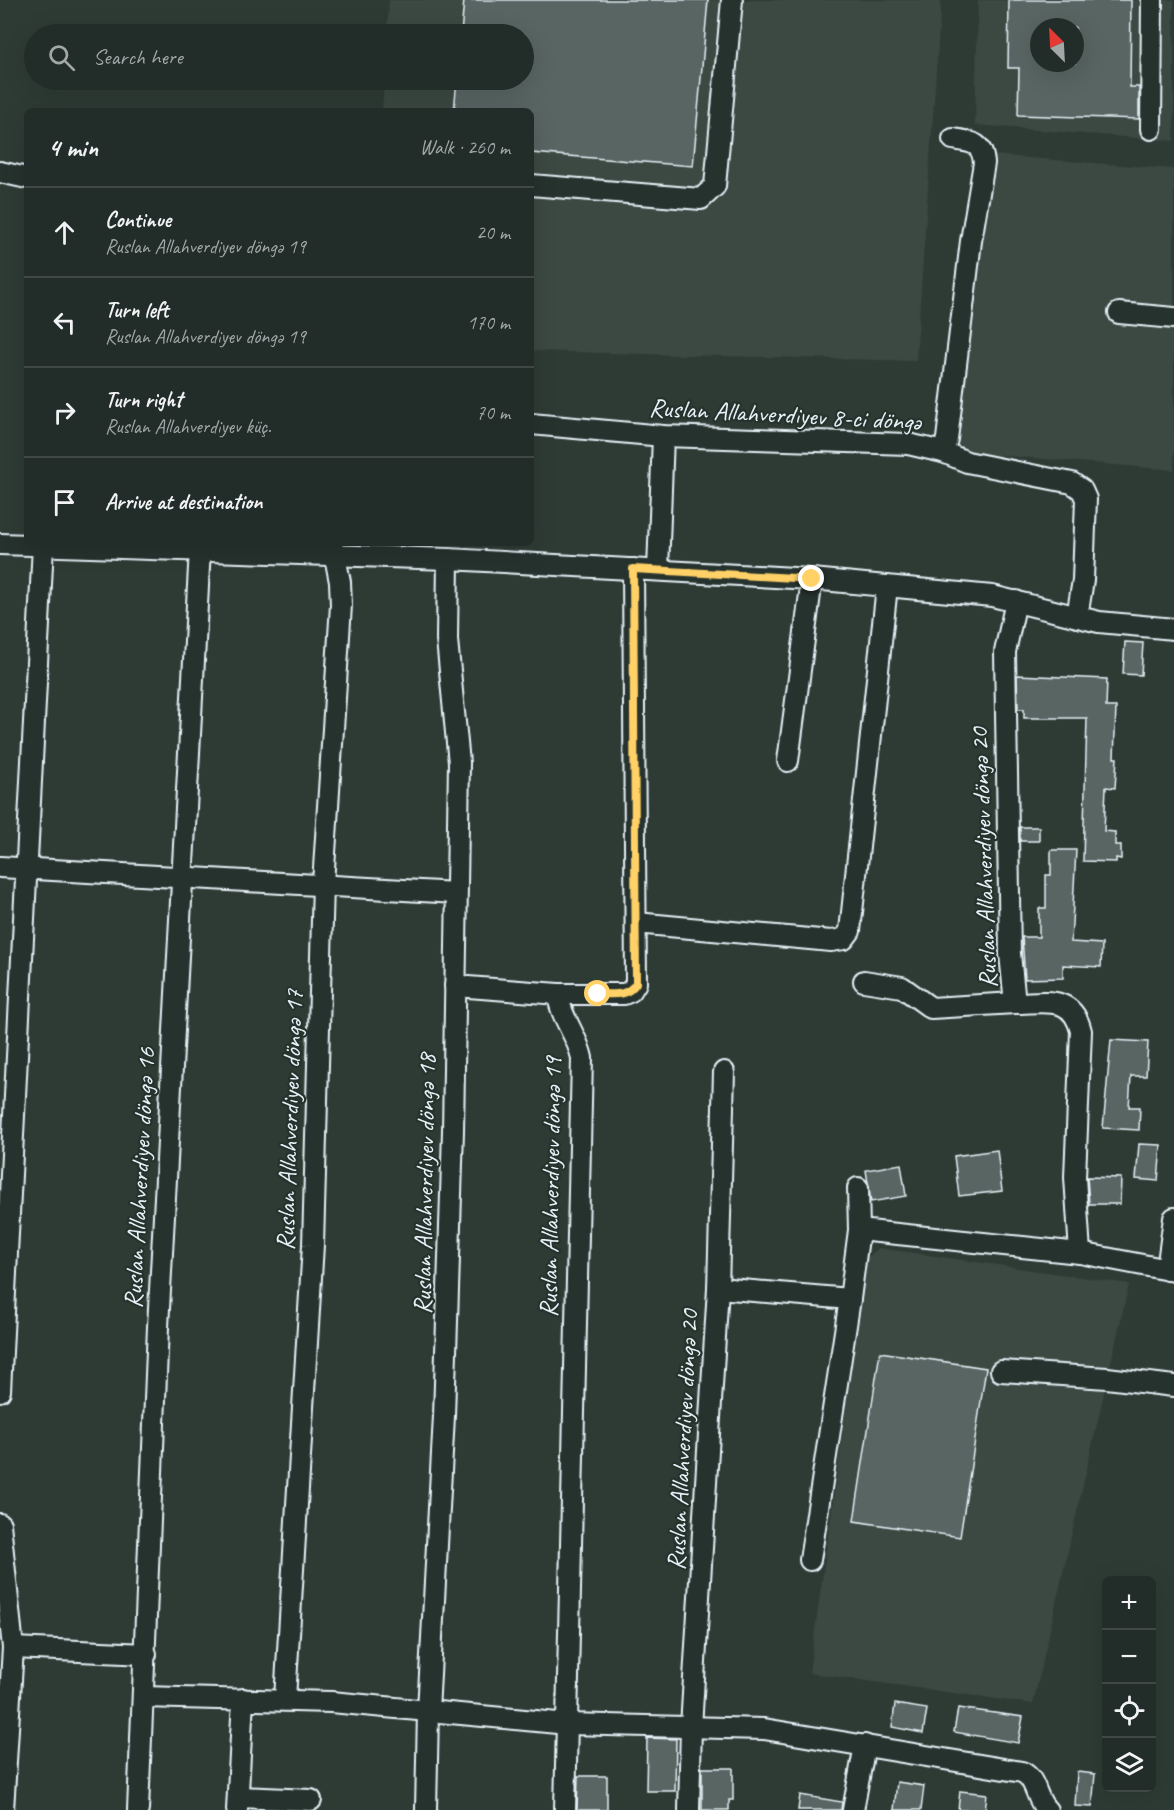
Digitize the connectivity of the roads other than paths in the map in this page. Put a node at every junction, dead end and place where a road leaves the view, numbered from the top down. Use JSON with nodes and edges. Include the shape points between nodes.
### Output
{"nodes":[{"id":1,"x":732,"y":0,"type":"edge"},
{"id":2,"x":1152,"y":0,"type":"edge"},
{"id":3,"x":1151,"y":129,"type":"dead end"},
{"id":4,"x":953,"y":139,"type":"dead end"},
{"id":5,"x":0,"y":172,"type":"edge"},
{"id":6,"x":24,"y":177,"type":"edge"},
{"id":7,"x":534,"y":185,"type":"edge"},
{"id":8,"x":1119,"y":313,"type":"dead end"},
{"id":9,"x":1174,"y":318,"type":"edge"},
{"id":10,"x":534,"y":424,"type":"edge"},
{"id":11,"x":663,"y":436,"type":"junction"},
{"id":12,"x":943,"y":452,"type":"junction"},
{"id":13,"x":0,"y":544,"type":"edge"},
{"id":14,"x":24,"y":545,"type":"edge"},
{"id":15,"x":43,"y":546,"type":"edge"},
{"id":16,"x":82,"y":546,"type":"edge"},
{"id":17,"x":200,"y":549,"type":"junction"},
{"id":18,"x":334,"y":550,"type":"edge"},
{"id":19,"x":448,"y":560,"type":"junction"},
{"id":20,"x":633,"y":569,"type":"junction"},
{"id":21,"x":658,"y":570,"type":"junction"},
{"id":22,"x":812,"y":579,"type":"junction"},
{"id":23,"x":887,"y":586,"type":"junction"},
{"id":24,"x":1016,"y":601,"type":"junction"},
{"id":25,"x":1077,"y":617,"type":"junction"},
{"id":26,"x":1174,"y":629,"type":"edge"},
{"id":27,"x":788,"y":761,"type":"dead end"},
{"id":28,"x":0,"y":867,"type":"edge"},
{"id":29,"x":26,"y":868,"type":"junction"},
{"id":30,"x":184,"y":878,"type":"junction"},
{"id":31,"x":323,"y":884,"type":"junction"},
{"id":32,"x":456,"y":893,"type":"junction"},
{"id":33,"x":636,"y":923,"type":"junction"},
{"id":34,"x":864,"y":981,"type":"dead end"},
{"id":35,"x":455,"y":986,"type":"junction"},
{"id":36,"x":558,"y":994,"type":"junction"},
{"id":37,"x":1015,"y":1003,"type":"junction"},
{"id":38,"x":724,"y":1072,"type":"dead end"},
{"id":39,"x":858,"y":1188,"type":"dead end"},
{"id":40,"x":1174,"y":1218,"type":"edge"},
{"id":41,"x":860,"y":1230,"type":"junction"},
{"id":42,"x":1080,"y":1252,"type":"junction"},
{"id":43,"x":1171,"y":1270,"type":"edge"},
{"id":44,"x":718,"y":1288,"type":"junction"},
{"id":45,"x":850,"y":1299,"type":"junction"},
{"id":46,"x":1001,"y":1371,"type":"dead end"},
{"id":47,"x":1174,"y":1386,"type":"edge"},
{"id":48,"x":0,"y":1391,"type":"edge"},
{"id":49,"x":0,"y":1524,"type":"edge"},
{"id":50,"x":810,"y":1560,"type":"dead end"},
{"id":51,"x":13,"y":1648,"type":"junction"},
{"id":52,"x":146,"y":1654,"type":"junction"},
{"id":53,"x":5,"y":1696,"type":"edge"},
{"id":54,"x":144,"y":1697,"type":"junction"},
{"id":55,"x":243,"y":1699,"type":"junction"},
{"id":56,"x":285,"y":1699,"type":"junction"},
{"id":57,"x":428,"y":1711,"type":"junction"},
{"id":58,"x":568,"y":1724,"type":"junction"},
{"id":59,"x":691,"y":1727,"type":"junction"},
{"id":60,"x":865,"y":1744,"type":"junction"},
{"id":61,"x":311,"y":1800,"type":"dead end"},
{"id":62,"x":237,"y":1804,"type":"edge"},
{"id":63,"x":1042,"y":1809,"type":"edge"},
{"id":64,"x":3,"y":1810,"type":"edge"},
{"id":65,"x":138,"y":1810,"type":"edge"},
{"id":66,"x":426,"y":1810,"type":"edge"},
{"id":67,"x":565,"y":1810,"type":"edge"},
{"id":68,"x":689,"y":1810,"type":"edge"},
{"id":69,"x":853,"y":1810,"type":"edge"}],
"edges":[{"from":1,"to":7,"type":"street","via":[[715,186],[701,199]]},
{"from":2,"to":3,"type":"street"},
{"from":4,"to":12,"type":"street","via":[[977,143],[983,150],[984,163]]},
{"from":5,"to":6,"type":"street"},
{"from":8,"to":9,"type":"street"},
{"from":10,"to":11,"type":"street","name":"Ruslan Allahverdiyev 8-ci döngə"},
{"from":11,"to":12,"type":"street","name":"Ruslan Allahverdiyev 8-ci döngə","via":[[908,444]]},
{"from":11,"to":21,"type":"street"},
{"from":12,"to":25,"type":"street","name":"Ruslan Allahverdiyev 8-ci döngə","via":[[967,462],[1072,483],[1082,490],[1086,499],[1083,580]]},
{"from":13,"to":14,"type":"street"},
{"from":15,"to":29,"type":"street"},
{"from":16,"to":17,"type":"street"},
{"from":17,"to":18,"type":"street"},
{"from":17,"to":30,"type":"street","name":"Ruslan Allahverdiyev döngə 16"},
{"from":18,"to":19,"type":"street"},
{"from":18,"to":31,"type":"street","name":"Ruslan Allahverdiyev döngə 17","via":[[341,605]]},
{"from":19,"to":20,"type":"street"},
{"from":19,"to":32,"type":"street","name":"Ruslan Allahverdiyev döngə 18","via":[[447,640],[459,763]]},
{"from":20,"to":21,"type":"street"},
{"from":20,"to":33,"type":"street"},
{"from":21,"to":22,"type":"street"},
{"from":22,"to":23,"type":"street"},
{"from":22,"to":27,"type":"street"},
{"from":23,"to":24,"type":"street"},
{"from":23,"to":33,"type":"street","via":[[850,931],[844,939],[831,941]]},
{"from":24,"to":25,"type":"street"},
{"from":24,"to":37,"type":"street","name":"Ruslan Allahverdiyev döngə 20","via":[[1005,652],[1010,954]]},
{"from":25,"to":26,"type":"street","via":[[1125,626]]},
{"from":28,"to":29,"type":"street"},
{"from":29,"to":30,"type":"street"},
{"from":29,"to":48,"type":"street"},
{"from":30,"to":31,"type":"street"},
{"from":30,"to":52,"type":"street","name":"Ruslan Allahverdiyev döngə 16","via":[[158,1327]]},
{"from":31,"to":32,"type":"street"},
{"from":31,"to":56,"type":"street","name":"Ruslan Allahverdiyev döngə 17","via":[[313,1245]]},
{"from":32,"to":35,"type":"street","name":"Ruslan Allahverdiyev döngə 18"},
{"from":33,"to":36,"type":"street","via":[[636,983],[631,991]]},
{"from":34,"to":37,"type":"street","via":[[902,987],[931,1008]]},
{"from":35,"to":36,"type":"street"},
{"from":35,"to":57,"type":"street","name":"Ruslan Allahverdiyev döngə 18","via":[[444,1416]]},
{"from":36,"to":58,"type":"street","name":"Ruslan Allahverdiyev döngə 19","via":[[562,1014],[579,1043],[582,1058]]},
{"from":37,"to":42,"type":"street","name":"Ruslan Allahverdiyev döngə 20","via":[[1059,1003],[1071,1008],[1078,1019],[1081,1031],[1075,1177]]},
{"from":38,"to":44,"type":"street","name":"Ruslan Allahverdiyev döngə 20"},
{"from":39,"to":41,"type":"street"},
{"from":40,"to":43,"type":"street"},
{"from":41,"to":42,"type":"street"},
{"from":41,"to":45,"type":"street"},
{"from":42,"to":43,"type":"street"},
{"from":44,"to":45,"type":"street"},
{"from":44,"to":59,"type":"street","name":"Ruslan Allahverdiyev döngə 20"},
{"from":45,"to":50,"type":"street"},
{"from":46,"to":47,"type":"street"},
{"from":49,"to":51,"type":"street"},
{"from":51,"to":52,"type":"street"},
{"from":51,"to":53,"type":"street"},
{"from":52,"to":54,"type":"street","name":"Ruslan Allahverdiyev döngə 16"},
{"from":53,"to":64,"type":"street"},
{"from":54,"to":55,"type":"street"},
{"from":54,"to":65,"type":"street","name":"Ruslan Allahverdiyev döngə 16"},
{"from":55,"to":56,"type":"street"},
{"from":55,"to":62,"type":"street"},
{"from":56,"to":57,"type":"street"},
{"from":57,"to":58,"type":"street"},
{"from":57,"to":66,"type":"street","name":"Ruslan Allahverdiyev döngə 18"},
{"from":58,"to":59,"type":"street"},
{"from":58,"to":67,"type":"street","name":"Ruslan Allahverdiyev döngə 19"},
{"from":59,"to":60,"type":"street","via":[[786,1731]]},
{"from":59,"to":68,"type":"street","name":"Ruslan Allahverdiyev döngə 20"},
{"from":60,"to":63,"type":"street","via":[[1022,1772],[1033,1782]]},
{"from":60,"to":69,"type":"street"},
{"from":61,"to":62,"type":"street"}]}
